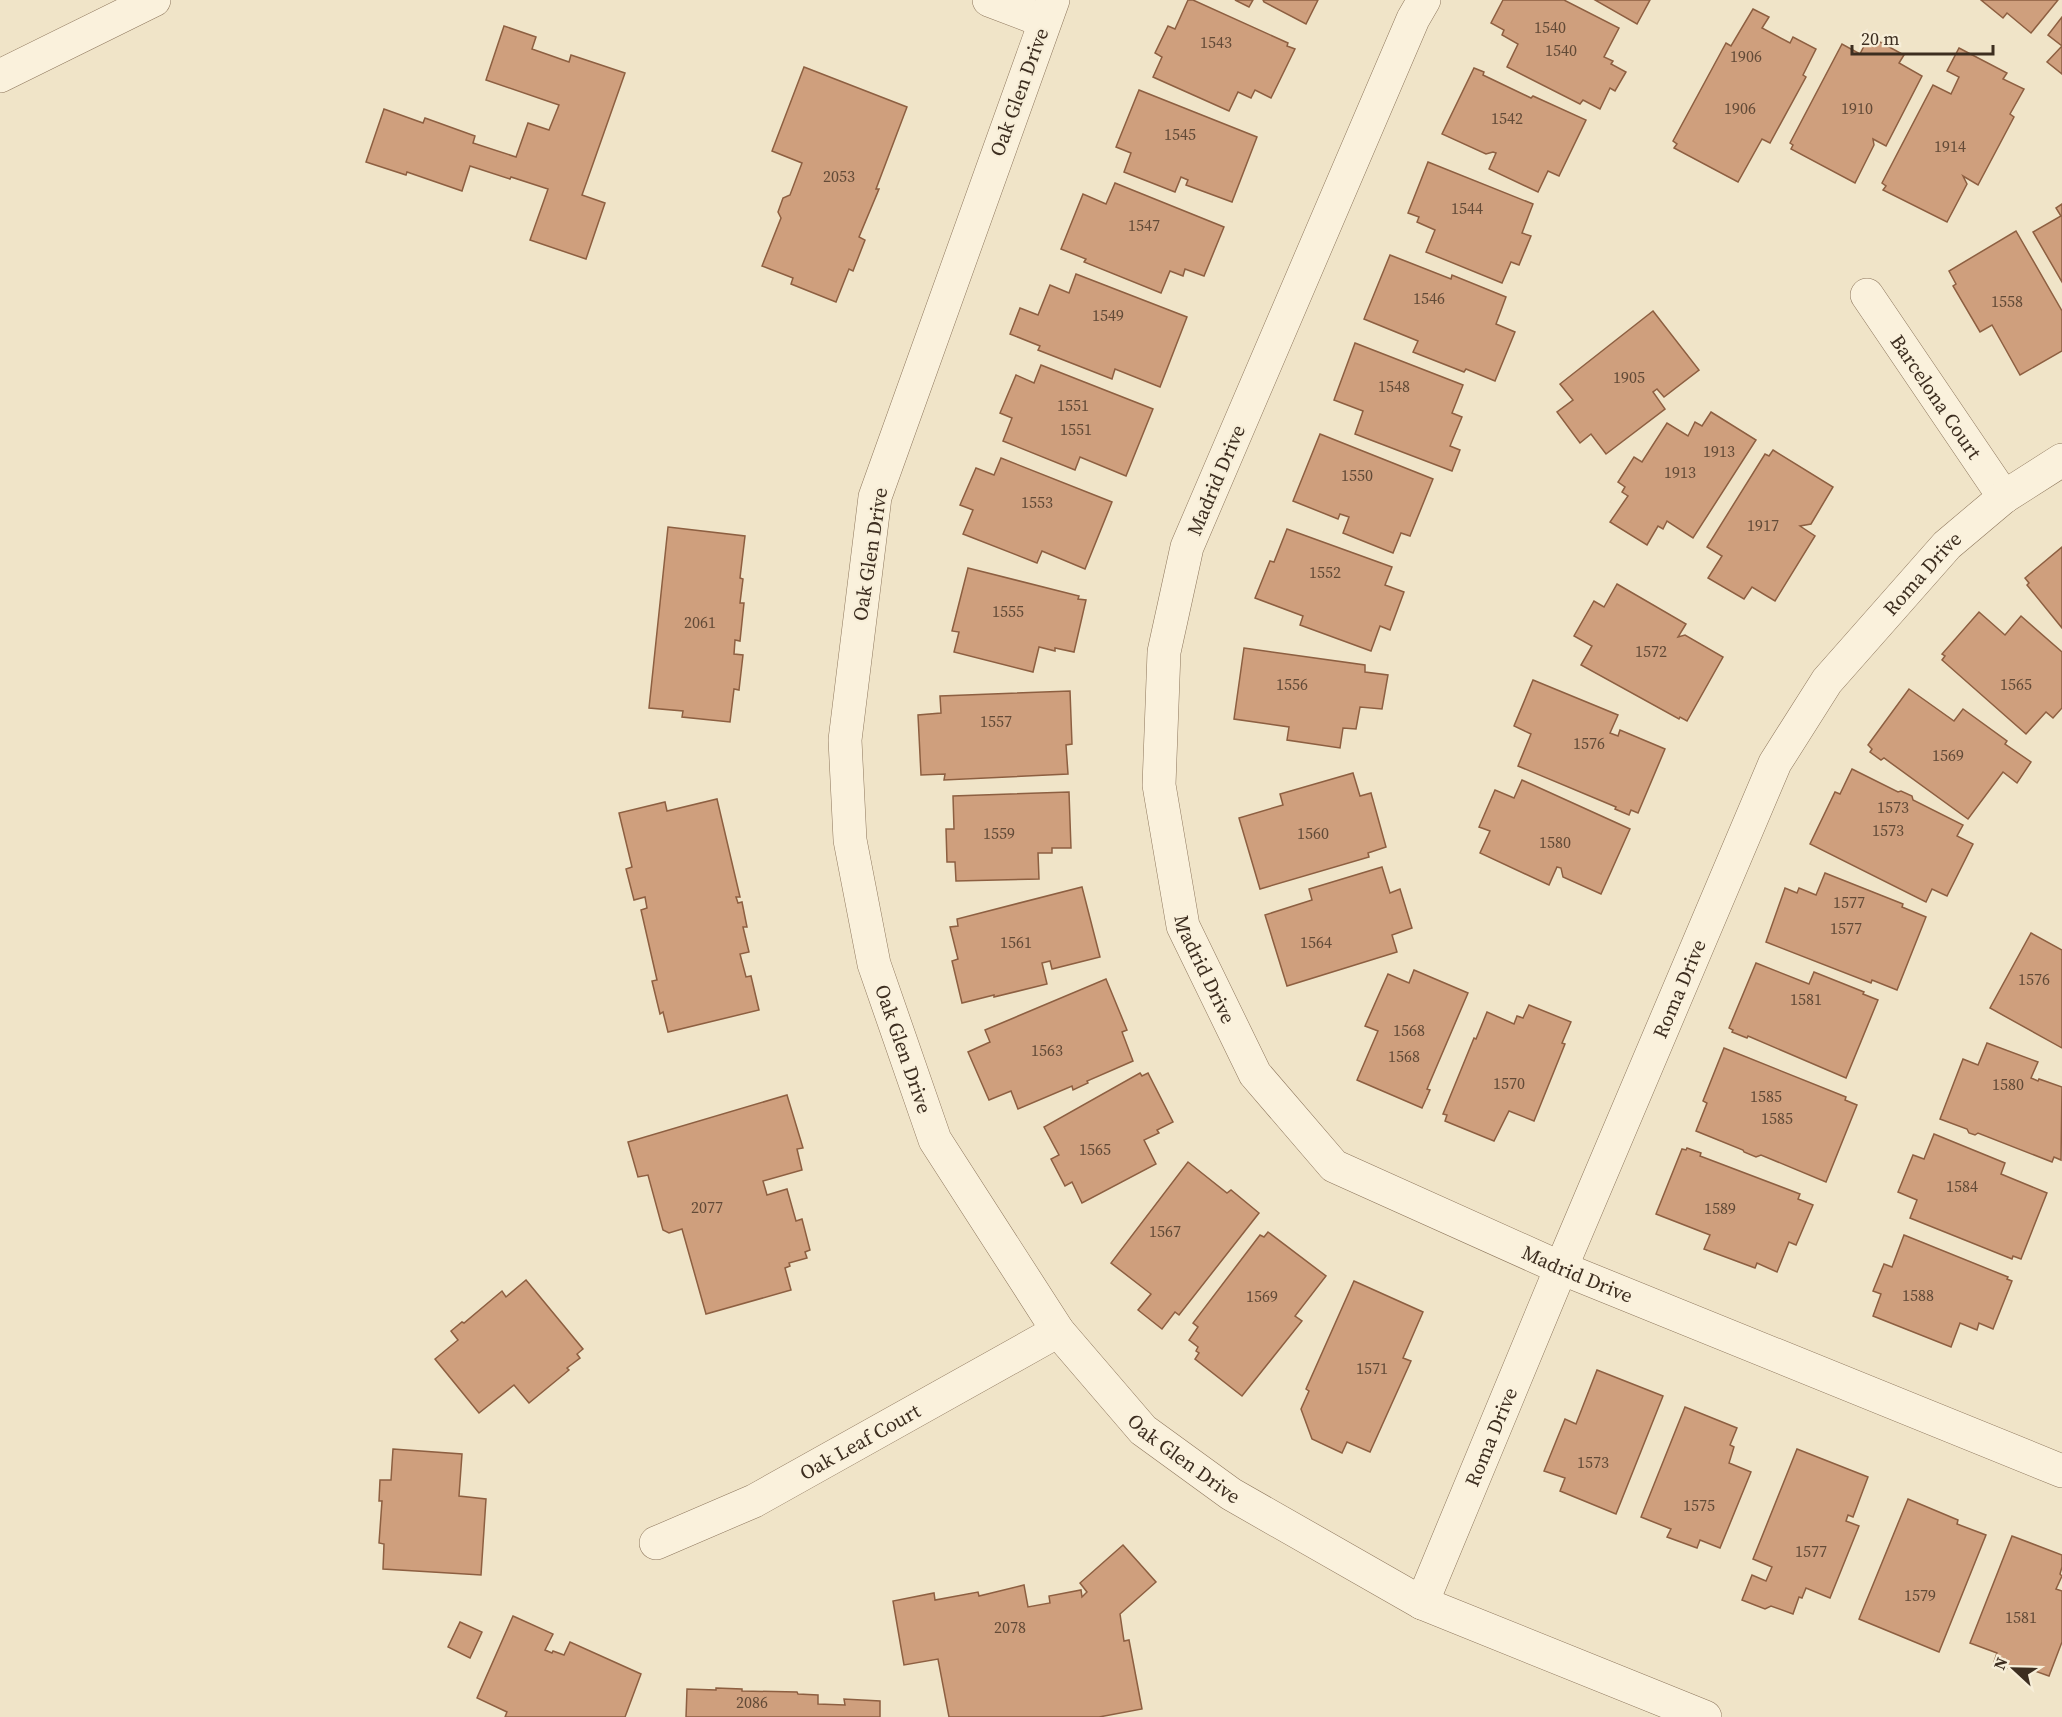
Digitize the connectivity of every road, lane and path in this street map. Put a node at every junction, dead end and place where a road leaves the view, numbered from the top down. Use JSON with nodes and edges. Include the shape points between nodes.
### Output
{"nodes":[{"id":1,"x":154,"y":0,"type":"edge"},
{"id":2,"x":989,"y":0,"type":"edge"},
{"id":3,"x":1424,"y":0,"type":"edge"},
{"id":4,"x":1048,"y":11,"type":"edge"},
{"id":5,"x":0,"y":76,"type":"edge"},
{"id":6,"x":1867,"y":295,"type":"dead end"},
{"id":7,"x":2062,"y":460,"type":"edge"},
{"id":8,"x":2004,"y":497,"type":"junction"},
{"id":9,"x":1561,"y":1268,"type":"junction"},
{"id":10,"x":1058,"y":1331,"type":"junction"},
{"id":11,"x":2059,"y":1460,"type":"edge"},
{"id":12,"x":656,"y":1543,"type":"dead end"},
{"id":13,"x":1422,"y":1603,"type":"junction"},
{"id":14,"x":1705,"y":1717,"type":"edge"}],
"edges":[{"from":1,"to":5,"type":"street"},
{"from":2,"to":4,"type":"street"},
{"from":3,"to":9,"type":"street","name":"Madrid Drive","via":[[1187,547],[1164,652],[1159,785],[1183,926],[1255,1074],[1334,1166]]},
{"from":4,"to":10,"type":"street","name":"Oak Glen Drive","via":[[875,497],[845,740],[850,840],[874,964],[935,1140]]},
{"from":6,"to":8,"type":"street","name":"Barcelona Court"},
{"from":7,"to":8,"type":"street","name":"Roma Drive"},
{"from":8,"to":9,"type":"street","name":"Roma Drive","via":[[1947,545],[1827,681],[1775,763]]},
{"from":9,"to":11,"type":"street","name":"Madrid Drive"},
{"from":9,"to":13,"type":"street","name":"Roma Drive"},
{"from":10,"to":12,"type":"street","name":"Oak Leaf Court","via":[[754,1501]]},
{"from":10,"to":13,"type":"street","name":"Oak Glen Drive","via":[[1143,1430],[1231,1494]]},
{"from":13,"to":14,"type":"street","name":"Oak Glen Drive"}]}
